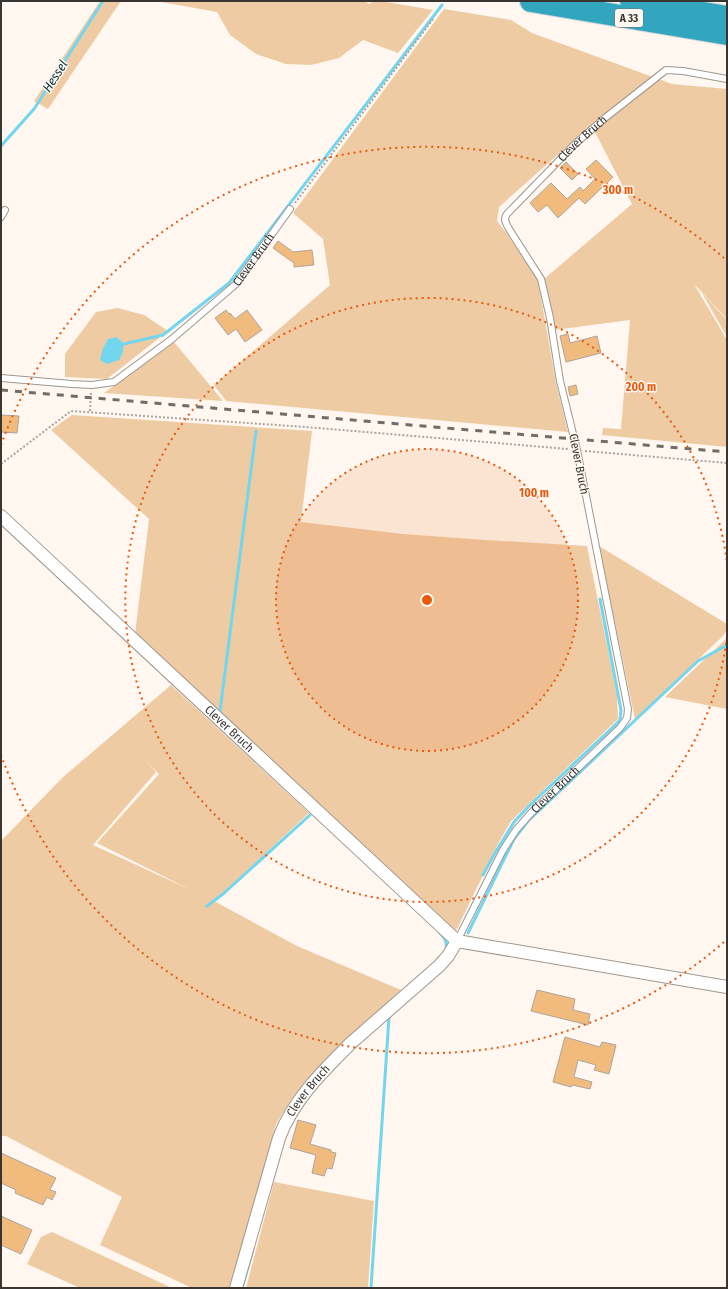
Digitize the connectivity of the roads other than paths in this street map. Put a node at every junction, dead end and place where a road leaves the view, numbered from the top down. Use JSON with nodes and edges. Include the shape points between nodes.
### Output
{"nodes":[{"id":1,"x":532,"y":1,"type":"edge"},
{"id":2,"x":632,"y":1,"type":"edge"},
{"id":3,"x":727,"y":17,"type":"edge"},
{"id":4,"x":727,"y":34,"type":"edge"},
{"id":5,"x":727,"y":79,"type":"edge"},
{"id":6,"x":290,"y":209,"type":"road end"},
{"id":7,"x":5,"y":210,"type":"dead end"},
{"id":8,"x":1,"y":217,"type":"edge"},
{"id":9,"x":1,"y":378,"type":"edge"},
{"id":10,"x":1,"y":516,"type":"edge"},
{"id":11,"x":457,"y":941,"type":"junction"},
{"id":12,"x":727,"y":987,"type":"edge"},
{"id":13,"x":236,"y":1288,"type":"edge"}],
"edges":[{"from":1,"to":4,"type":"highway","number":"A 33"},
{"from":2,"to":3,"type":"highway","number":"A 33"},
{"from":5,"to":11,"type":"lane","name":"Clever Bruch","via":[[666,70],[575,144],[505,218],[509,229],[541,278],[628,709],[627,718],[616,733],[516,830],[503,850]]},
{"from":6,"to":9,"type":"lane","name":"Clever Bruch","via":[[236,284],[172,339],[114,382],[92,385]]},
{"from":7,"to":8,"type":"lane"},
{"from":10,"to":11,"type":"street","name":"Clever Bruch"},
{"from":11,"to":12,"type":"street"},
{"from":11,"to":13,"type":"street","name":"Clever Bruch","via":[[439,966],[338,1056],[293,1110],[279,1138]]}]}
